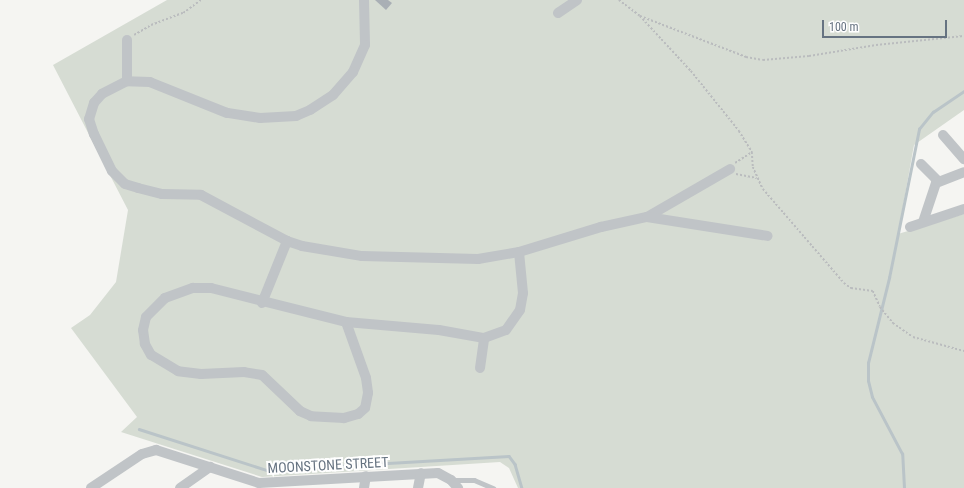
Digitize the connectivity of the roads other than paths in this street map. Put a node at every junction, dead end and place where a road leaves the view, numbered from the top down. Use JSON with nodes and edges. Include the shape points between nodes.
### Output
{"nodes":[{"id":1,"x":364,"y":0,"type":"edge"},
{"id":2,"x":577,"y":0,"type":"edge"},
{"id":3,"x":558,"y":13,"type":"dead end"},
{"id":4,"x":127,"y":40,"type":"road end"},
{"id":5,"x":127,"y":81,"type":"junction"},
{"id":6,"x":943,"y":135,"type":"dead end"},
{"id":7,"x":964,"y":159,"type":"edge"},
{"id":8,"x":921,"y":164,"type":"dead end"},
{"id":9,"x":730,"y":169,"type":"road end"},
{"id":10,"x":964,"y":172,"type":"edge"},
{"id":11,"x":938,"y":182,"type":"junction"},
{"id":12,"x":964,"y":209,"type":"edge"},
{"id":13,"x":647,"y":217,"type":"junction"},
{"id":14,"x":923,"y":222,"type":"junction"},
{"id":15,"x":910,"y":227,"type":"dead end"},
{"id":16,"x":768,"y":236,"type":"dead end"},
{"id":17,"x":287,"y":240,"type":"junction"},
{"id":18,"x":519,"y":252,"type":"junction"},
{"id":19,"x":262,"y":303,"type":"junction"},
{"id":20,"x":346,"y":322,"type":"junction"},
{"id":21,"x":484,"y":338,"type":"junction"},
{"id":22,"x":480,"y":368,"type":"dead end"},
{"id":23,"x":210,"y":467,"type":"junction"},
{"id":24,"x":421,"y":473,"type":"junction"},
{"id":25,"x":366,"y":476,"type":"junction"},
{"id":26,"x":312,"y":484,"type":"edge"},
{"id":27,"x":455,"y":484,"type":"edge"},
{"id":28,"x":258,"y":485,"type":"edge"},
{"id":29,"x":91,"y":488,"type":"edge"},
{"id":30,"x":180,"y":488,"type":"edge"},
{"id":31,"x":364,"y":488,"type":"edge"},
{"id":32,"x":418,"y":488,"type":"edge"},
{"id":33,"x":493,"y":488,"type":"edge"}],
"edges":[{"from":1,"to":5,"type":"street","via":[[365,45],[353,72],[333,95],[296,116],[242,116],[215,110],[162,86]]},
{"from":2,"to":3,"type":"street"},
{"from":4,"to":5,"type":"street"},
{"from":5,"to":17,"type":"street","via":[[102,94],[90,111],[94,134],[116,176],[125,184],[162,194],[201,195]]},
{"from":6,"to":7,"type":"street"},
{"from":8,"to":11,"type":"street"},
{"from":9,"to":13,"type":"street"},
{"from":10,"to":11,"type":"street"},
{"from":11,"to":14,"type":"street"},
{"from":12,"to":14,"type":"street"},
{"from":13,"to":16,"type":"street"},
{"from":13,"to":18,"type":"street","via":[[594,229]]},
{"from":14,"to":15,"type":"street"},
{"from":17,"to":18,"type":"street","via":[[302,246],[362,256],[478,259]]},
{"from":17,"to":19,"type":"street"},
{"from":18,"to":21,"type":"street","via":[[523,293],[520,310],[506,330]]},
{"from":19,"to":20,"type":"street"},
{"from":19,"to":20,"type":"street","via":[[211,288],[193,288],[175,293],[154,307],[146,317],[143,330],[145,344],[151,355],[178,371],[201,374],[244,372],[262,375],[300,411],[312,416],[344,418],[358,414],[366,408],[368,393],[366,378]]},
{"from":20,"to":21,"type":"street","via":[[439,330]]},
{"from":21,"to":22,"type":"street"},
{"from":23,"to":28,"type":"street","name":"MOONSTONE STREET"},
{"from":23,"to":29,"type":"street","name":"MOONSTONE STREET","via":[[151,450]]},
{"from":23,"to":30,"type":"street"},
{"from":24,"to":25,"type":"street","name":"MOONSTONE STREET"},
{"from":24,"to":27,"type":"street","name":"MOONSTONE STREET","via":[[438,473]]},
{"from":24,"to":32,"type":"street"},
{"from":25,"to":26,"type":"street","name":"MOONSTONE STREET"},
{"from":25,"to":31,"type":"street"},
{"from":26,"to":28,"type":"street","name":"MOONSTONE STREET"},
{"from":27,"to":33,"type":"lane","via":[[474,480]]}]}
